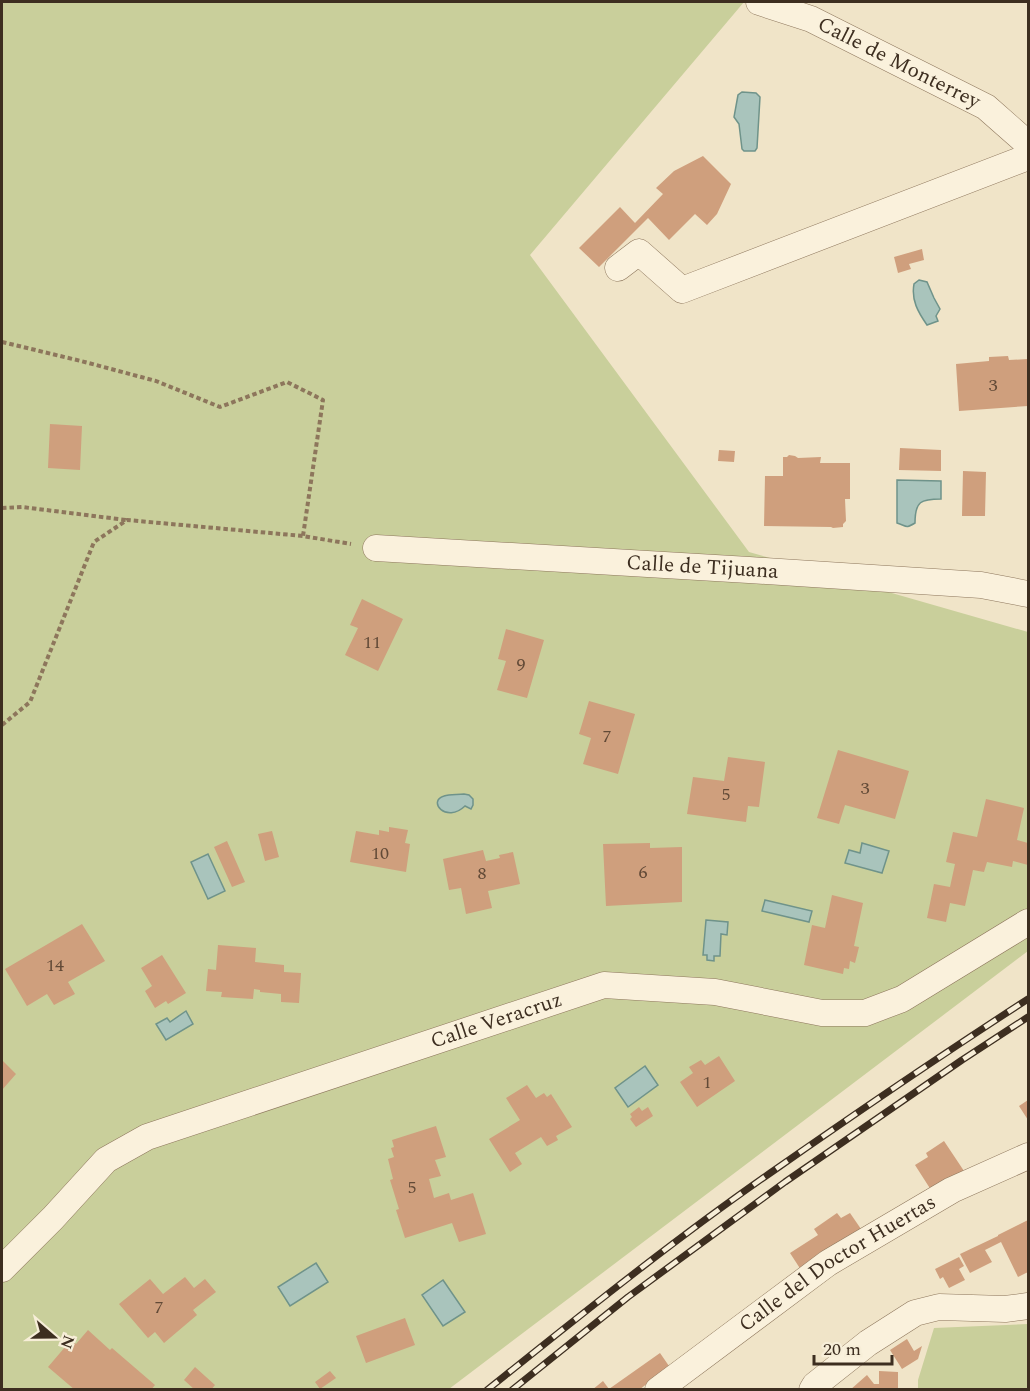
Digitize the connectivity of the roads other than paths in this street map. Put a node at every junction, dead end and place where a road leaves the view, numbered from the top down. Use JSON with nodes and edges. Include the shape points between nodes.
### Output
{"nodes":[{"id":1,"x":759,"y":2,"type":"edge"},
{"id":2,"x":1029,"y":144,"type":"edge"},
{"id":3,"x":1029,"y":157,"type":"edge"},
{"id":4,"x":618,"y":268,"type":"dead end"},
{"id":5,"x":376,"y":548,"type":"road end"},
{"id":6,"x":1029,"y":594,"type":"edge"},
{"id":7,"x":1029,"y":922,"type":"edge"},
{"id":8,"x":1029,"y":1156,"type":"edge"},
{"id":9,"x":2,"y":1269,"type":"edge"},
{"id":10,"x":1029,"y":1306,"type":"edge"},
{"id":11,"x":658,"y":1389,"type":"edge"},
{"id":12,"x":812,"y":1389,"type":"edge"}],
"edges":[{"from":1,"to":2,"type":"street","name":"Calle de Monterrey","via":[[811,19],[986,107]]},
{"from":3,"to":4,"type":"street","via":[[682,291],[639,252]]},
{"from":5,"to":6,"type":"street","name":"Calle de Tijuana","via":[[981,585]]},
{"from":7,"to":9,"type":"street","name":"Calle Veracruz","via":[[902,999],[865,1012],[822,1013],[715,992],[604,985],[158,1133],[106,1160]]},
{"from":8,"to":11,"type":"street","name":"Calle del Doctor Huertas","via":[[952,1190],[828,1263]]},
{"from":10,"to":12,"type":"street","via":[[939,1307],[915,1312],[868,1343]]}]}
